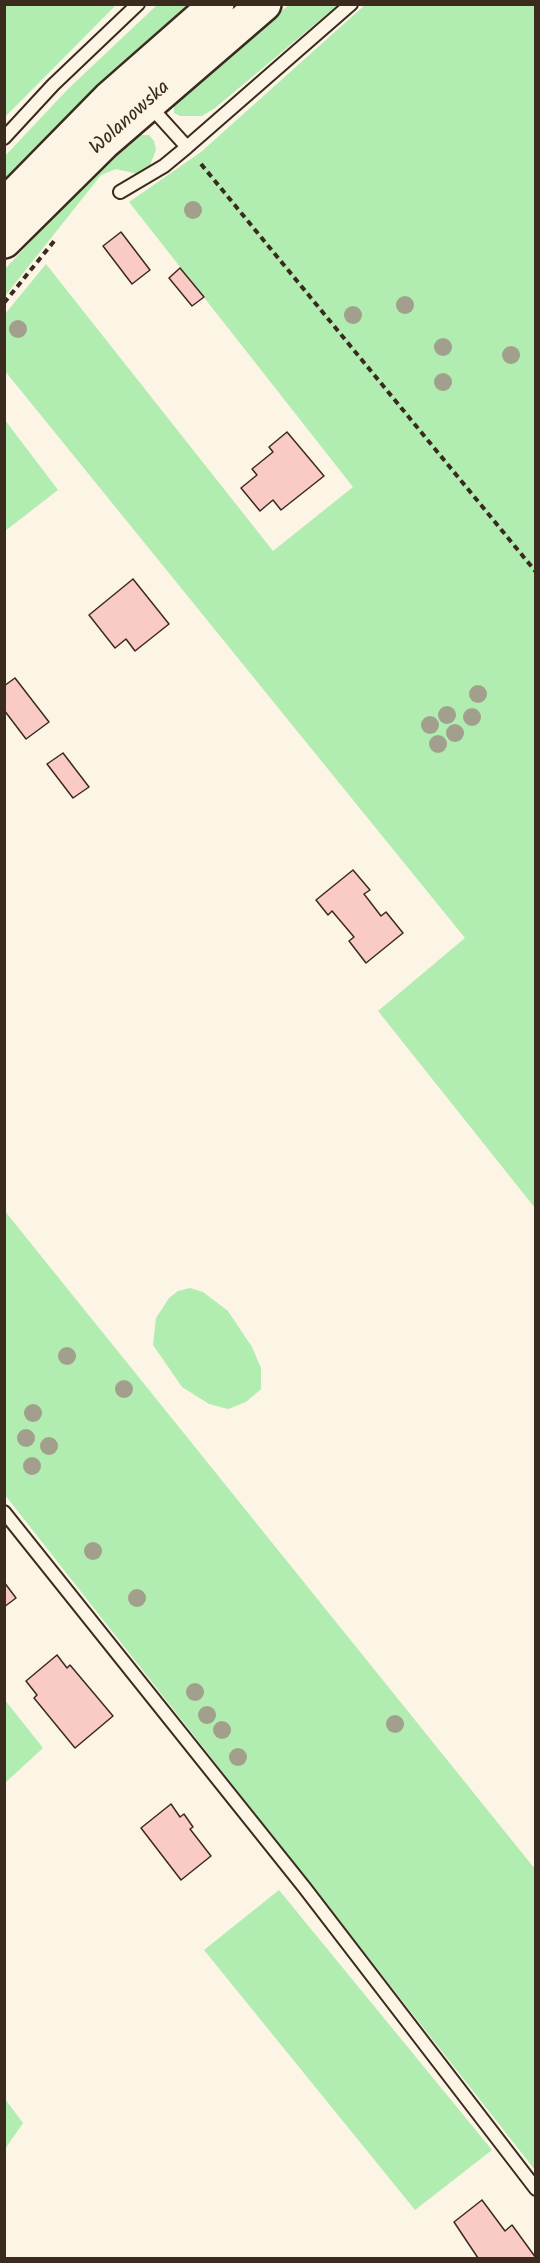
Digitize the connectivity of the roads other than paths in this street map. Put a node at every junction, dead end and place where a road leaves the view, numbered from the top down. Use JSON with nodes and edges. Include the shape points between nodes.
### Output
{"nodes":[{"id":1,"x":138,"y":4,"type":"edge"},
{"id":2,"x":217,"y":4,"type":"edge"},
{"id":3,"x":264,"y":4,"type":"edge"},
{"id":4,"x":351,"y":4,"type":"edge"},
{"id":5,"x":147,"y":103,"type":"junction"},
{"id":6,"x":4,"y":138,"type":"edge"},
{"id":7,"x":187,"y":147,"type":"junction"},
{"id":8,"x":120,"y":192,"type":"dead end"},
{"id":9,"x":4,"y":206,"type":"edge"},
{"id":10,"x":4,"y":241,"type":"edge"},
{"id":11,"x":4,"y":1512,"type":"edge"},
{"id":12,"x":536,"y":2189,"type":"edge"}],
"edges":[{"from":1,"to":6,"type":"lane"},
{"from":2,"to":9,"type":"main road","name":"Wolanowska","via":[[109,99]]},
{"from":3,"to":5,"type":"main road","name":"Wolanowska"},
{"from":4,"to":7,"type":"lane"},
{"from":5,"to":7,"type":"lane"},
{"from":5,"to":10,"type":"main road","name":"Wolanowska"},
{"from":7,"to":8,"type":"lane"},
{"from":11,"to":12,"type":"lane","via":[[304,1887]]}]}
